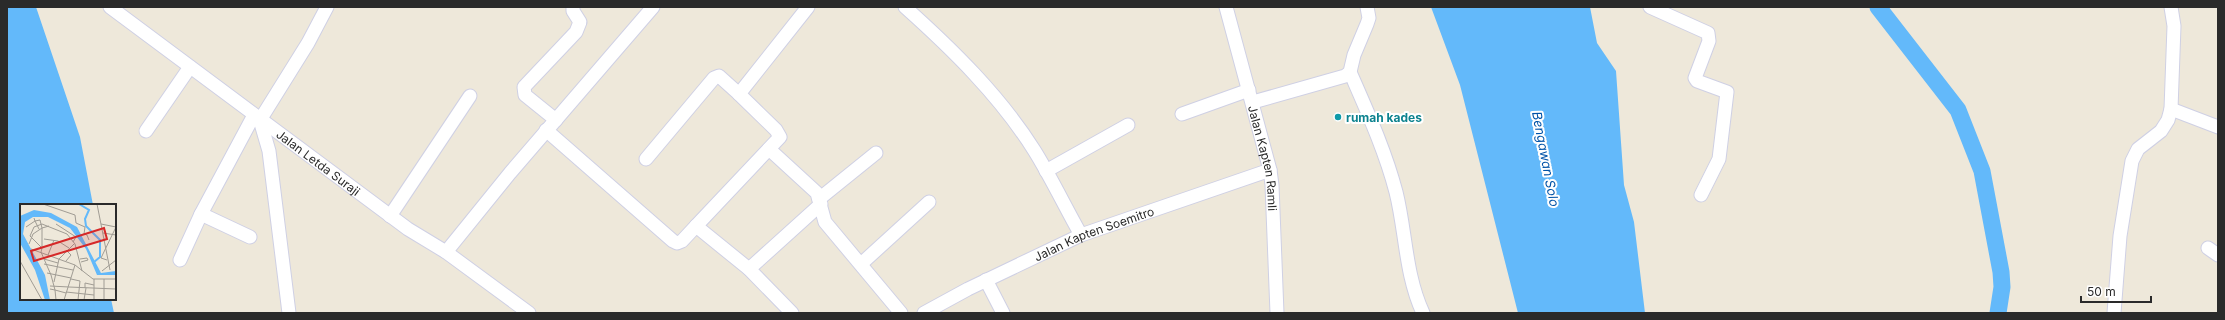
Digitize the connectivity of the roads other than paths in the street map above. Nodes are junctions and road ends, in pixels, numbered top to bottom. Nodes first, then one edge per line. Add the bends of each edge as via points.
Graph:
1 (110, 7) edge
2 (326, 7) edge
3 (573, 7) edge
4 (653, 7) edge
5 (808, 7) edge
6 (905, 7) edge
7 (1226, 7) edge
8 (1367, 7) edge
9 (1650, 7) edge
10 (2171, 7) edge
11 (190, 68) junction
12 (1350, 72) junction
13 (739, 94) junction
14 (470, 96) dead end
15 (1251, 96) junction
16 (2171, 109) junction
17 (1182, 114) dead end
18 (257, 117) junction
19 (556, 120) junction
20 (1128, 125) dead end
21 (2218, 127) edge
22 (546, 130) junction
23 (146, 131) dead end
24 (769, 148) junction
25 (876, 153) dead end
26 (646, 159) dead end
27 (1270, 170) junction
28 (1046, 171) junction
29 (1701, 195) dead end
30 (820, 202) junction
31 (929, 202) dead end
32 (201, 214) junction
33 (390, 216) junction
34 (696, 226) junction
35 (1081, 235) junction
36 (250, 237) dead end
37 (446, 252) junction
38 (180, 260) dead end
39 (860, 264) junction
40 (749, 269) junction
41 (986, 280) junction
42 (786, 311) edge
43 (289, 313) edge
44 (529, 313) edge
45 (900, 313) edge
46 (924, 313) edge
47 (1003, 313) edge
48 (1277, 313) edge
49 (1423, 313) edge
50 (2114, 313) edge

1 - 11 street, Jalan Letda Suraji
2 - 18 street via 308,43
3 - 19 street via 580,22 576,32 524,87 525,95
4 - 19 street
5 - 13 street
6 - 28 street via 992,96 1022,134
7 - 15 street, Jalan Kapten Ramli
8 - 12 street via 1369,18
9 - 29 street via 1708,33 1709,41 1695,78 1727,92 1719,159
10 - 16 street via 2174,26
11 - 18 street, Jalan Letda Suraji
11 - 23 street
12 - 15 street via 1338,79
12 - 49 street via 1385,156 1398,200 1415,296
13 - 24 street via 780,134
13 - 26 street via 719,76 714,78
14 - 33 street
15 - 17 street
15 - 27 street, Jalan Kapten Ramli
16 - 21 street
16 - 50 street via 2161,131 2138,149 2132,161 2120,236
18 - 32 street
18 - 33 street, Jalan Letda Suraji
18 - 43 street via 269,150
19 - 22 street
20 - 28 street
22 - 34 street via 673,241 682,241
22 - 37 street
24 - 30 street via 818,193
24 - 34 street
25 - 30 street
27 - 35 street, Jalan Kapten Soemitro
27 - 48 street, Jalan Kapten Ramli
28 - 35 street
30 - 39 street via 825,222
30 - 40 street
31 - 39 street
32 - 36 street
32 - 38 street
33 - 37 street, Jalan Letda Suraji
34 - 40 street
35 - 41 street, Jalan Kapten Soemitro
37 - 44 street, Jalan Letda Suraji
39 - 45 street
40 - 42 street
41 - 46 street, Jalan Kapten Soemitro
41 - 47 street

